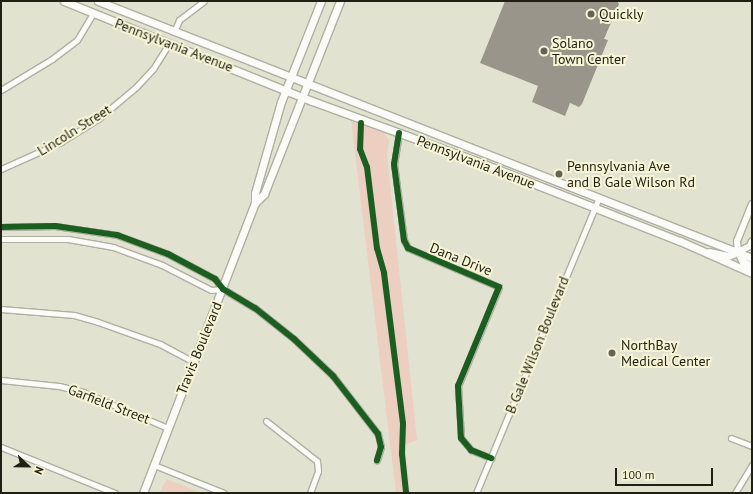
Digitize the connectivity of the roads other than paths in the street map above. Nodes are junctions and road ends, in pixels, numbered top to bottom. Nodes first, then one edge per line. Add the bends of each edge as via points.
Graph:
1 (64, 1) edge
2 (98, 1) edge
3 (204, 1) edge
4 (321, 1) edge
5 (340, 1) edge
6 (93, 13) junction
7 (174, 32) junction
8 (169, 42) junction
9 (292, 77) junction
10 (308, 83) junction
11 (1, 90) edge
12 (286, 90) junction
13 (303, 97) junction
14 (399, 133) junction
15 (1, 169) edge
16 (599, 198) junction
17 (256, 204) junction
18 (752, 204) edge
19 (594, 208) junction
20 (1, 227) edge
21 (1, 240) edge
22 (752, 241) edge
23 (709, 252) junction
24 (738, 252) junction
25 (752, 258) edge
26 (752, 266) edge
27 (752, 273) edge
28 (223, 289) junction
29 (1, 309) edge
30 (194, 362) junction
31 (1, 380) edge
32 (266, 421) dead end
33 (168, 428) junction
34 (731, 438) dead end
35 (1, 446) edge
36 (752, 446) edge
37 (491, 458) junction
38 (378, 460) dead end
39 (154, 464) junction
40 (752, 465) edge
41 (115, 493) edge
42 (143, 493) edge
43 (224, 493) edge
44 (310, 493) edge
45 (476, 493) edge
46 (735, 493) edge

1 - 6 main road, Pennsylvania Avenue
2 - 7 main road, Pennsylvania Avenue
3 - 7 street via 179,20
4 - 9 main road, Travis Boulevard
5 - 10 main road, Travis Boulevard
6 - 8 main road, Pennsylvania Avenue
6 - 11 street via 77,40 52,59
7 - 9 main road, Pennsylvania Avenue
8 - 12 main road, Pennsylvania Avenue
8 - 15 street, Lincoln Street via 153,69 98,119 61,142
9 - 10 main road, Pennsylvania Avenue
9 - 12 main road, Travis Boulevard
10 - 13 main road, Travis Boulevard
10 - 16 main road, Pennsylvania Avenue
12 - 13 main road, Pennsylvania Avenue
12 - 17 main road, Travis Boulevard via 254,193
13 - 14 main road, Pennsylvania Avenue
13 - 17 main road, Travis Boulevard via 264,194
14 - 19 main road, Pennsylvania Avenue
14 - 37 street, Dana Drive via 394,164 404,240 408,248 500,287 458,386 461,438 468,448
16 - 19 street, B Gale Wilson Boulevard
16 - 24 main road, Pennsylvania Avenue
17 - 28 main road, Travis Boulevard
18 - 24 street via 737,241
19 - 23 main road, Pennsylvania Avenue
19 - 37 street, B Gale Wilson Boulevard
20 - 28 street via 63,226 117,236 168,254 216,279
21 - 28 street via 68,239 112,247 162,265 211,290
22 - 24 street via 750,246
23 - 24 main road via 728,256
23 - 27 main road, Pennsylvania Avenue via 712,257
24 - 25 main road, Pennsylvania Avenue
24 - 26 main road via 743,262
28 - 30 main road, Travis Boulevard
28 - 38 street via 255,308 294,339 333,376 378,434 381,447
29 - 30 street via 74,315 160,344
30 - 33 main road, Travis Boulevard
31 - 33 street, Garfield Street via 37,383 83,392
32 - 44 street via 317,461 318,470
33 - 39 main road, Travis Boulevard
34 - 36 street
35 - 41 street
37 - 45 street, B Gale Wilson Boulevard
39 - 42 main road, Travis Boulevard
39 - 43 street
40 - 46 street

